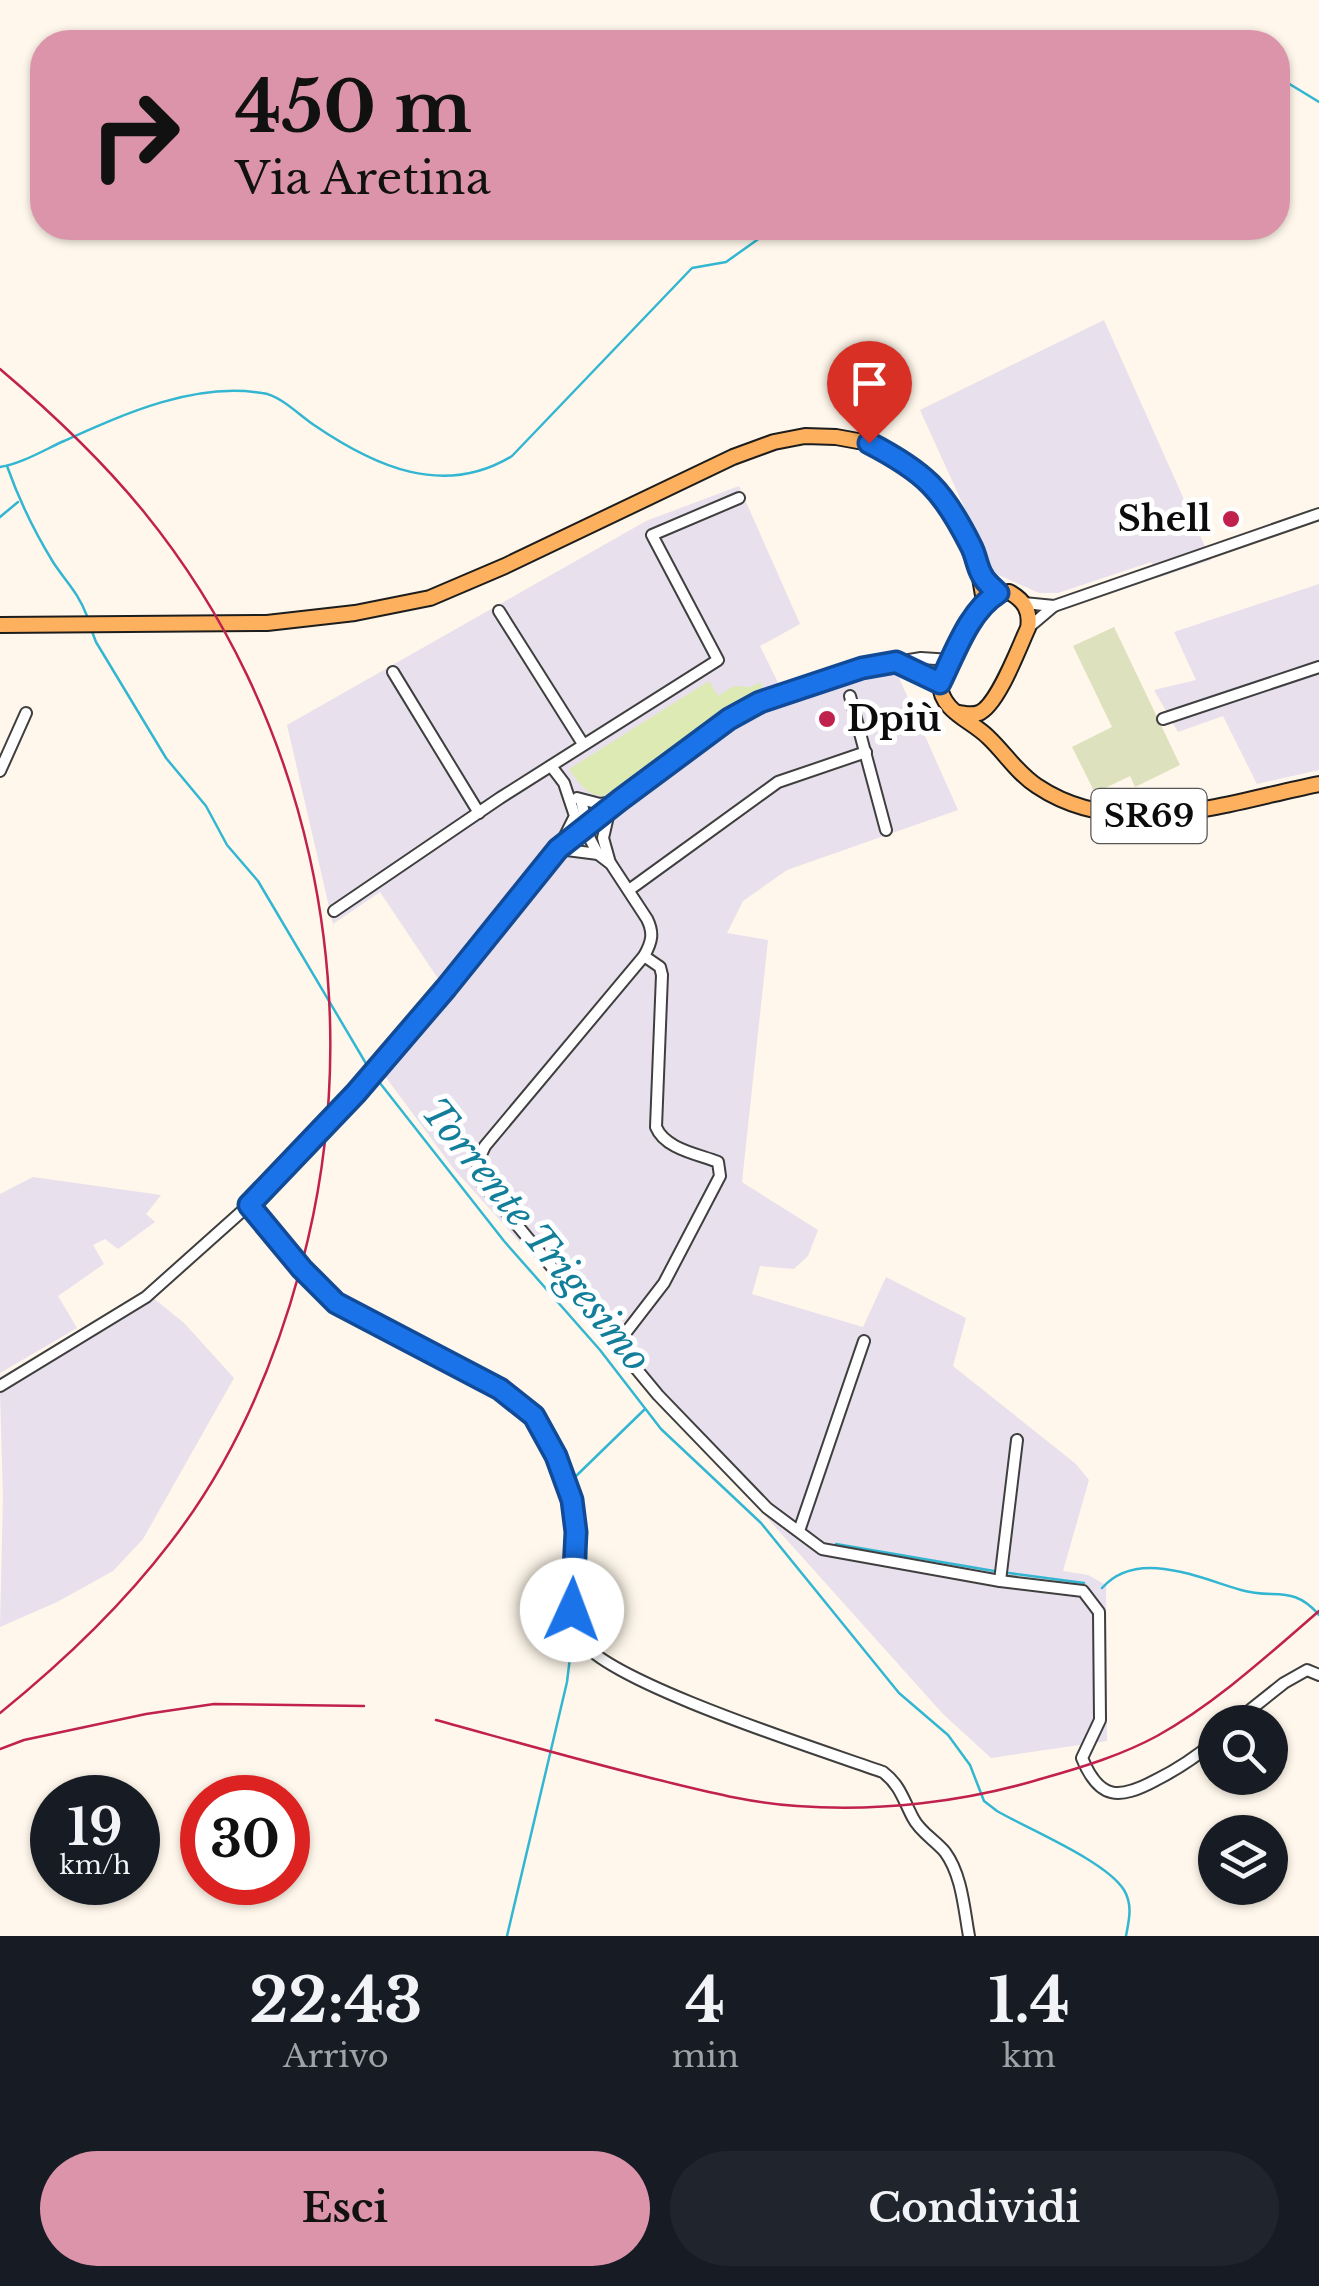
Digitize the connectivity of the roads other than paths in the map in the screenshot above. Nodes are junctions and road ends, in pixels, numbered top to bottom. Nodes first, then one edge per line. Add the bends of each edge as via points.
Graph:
1 (739, 498) dead end
2 (1319, 514) edge
3 (982, 576) junction
4 (998, 593) junction
5 (984, 602) junction
6 (1024, 603) junction
7 (1054, 606) junction
8 (499, 612) dead end
9 (0, 625) edge
10 (1028, 628) junction
11 (951, 660) junction
12 (896, 662) junction
13 (1319, 667) edge
14 (393, 672) dead end
15 (940, 683) junction
16 (850, 696) dead end
17 (995, 696) junction
18 (955, 712) junction
19 (26, 713) dead end
20 (1163, 718) dead end
21 (583, 744) junction
22 (998, 746) junction
23 (866, 752) junction
24 (552, 766) junction
25 (0, 771) edge
26 (1319, 784) edge
27 (575, 797) junction
28 (615, 804) junction
29 (478, 813) junction
30 (575, 816) junction
31 (588, 825) junction
32 (886, 830) dead end
33 (603, 838) junction
34 (558, 849) junction
35 (598, 854) junction
36 (611, 864) junction
37 (629, 890) junction
38 (334, 912) dead end
39 (644, 956) junction
40 (249, 1205) junction
41 (864, 1341) dead end
42 (617, 1344) junction
43 (0, 1386) edge
44 (1017, 1440) dead end
45 (800, 1531) junction
46 (1000, 1581) junction
47 (1319, 1675) edge
48 (1256, 1705) edge
49 (1198, 1755) edge
50 (969, 1936) edge

1 - 21 street via 652,535 718,660
2 - 7 street
3 - 4 main road
3 - 5 main road
3 - 9 main road via 957,518 936,487 905,462 869,443 806,436 732,457 430,598 268,623
4 - 5 main road
4 - 6 main road
5 - 11 main road
6 - 7 street
6 - 10 main road
7 - 10 street
8 - 21 street
10 - 17 main road
11 - 12 street
11 - 15 main road
12 - 15 street
12 - 28 street via 760,702
13 - 20 street
14 - 29 street
15 - 18 main road via 942,700
16 - 23 street
17 - 18 main road via 979,713
17 - 22 main road via 991,726
18 - 22 main road, SR69
19 - 25 street
21 - 24 street
22 - 26 main road, SR69 via 1056,798 1125,817
23 - 32 street
23 - 37 street via 778,782
24 - 27 street
24 - 29 street
27 - 28 street
27 - 30 street
27 - 31 street
28 - 31 street
28 - 33 street
29 - 38 street
30 - 31 street
30 - 34 street
31 - 33 street
31 - 34 street
31 - 35 street
33 - 36 street
34 - 35 street
34 - 40 street via 356,1093
35 - 36 street
36 - 37 street
37 - 39 street via 653,932
39 - 42 street via 662,974 656,1128 668,1143 718,1162 720,1176 664,1282
39 - 42 street via 477,1163 483,1184
40 - 43 street via 146,1297
40 - 50 street via 336,1303 500,1389 534,1416 572,1500 572,1610 586,1648 704,1709 895,1781 914,1820 952,1864
41 - 45 street
42 - 45 street via 753,1494
44 - 46 street
45 - 46 street via 831,1552
46 - 49 street via 1083,1591 1100,1612 1100,1720 1082,1758 1100,1788 1133,1792
47 - 48 street via 1307,1670

